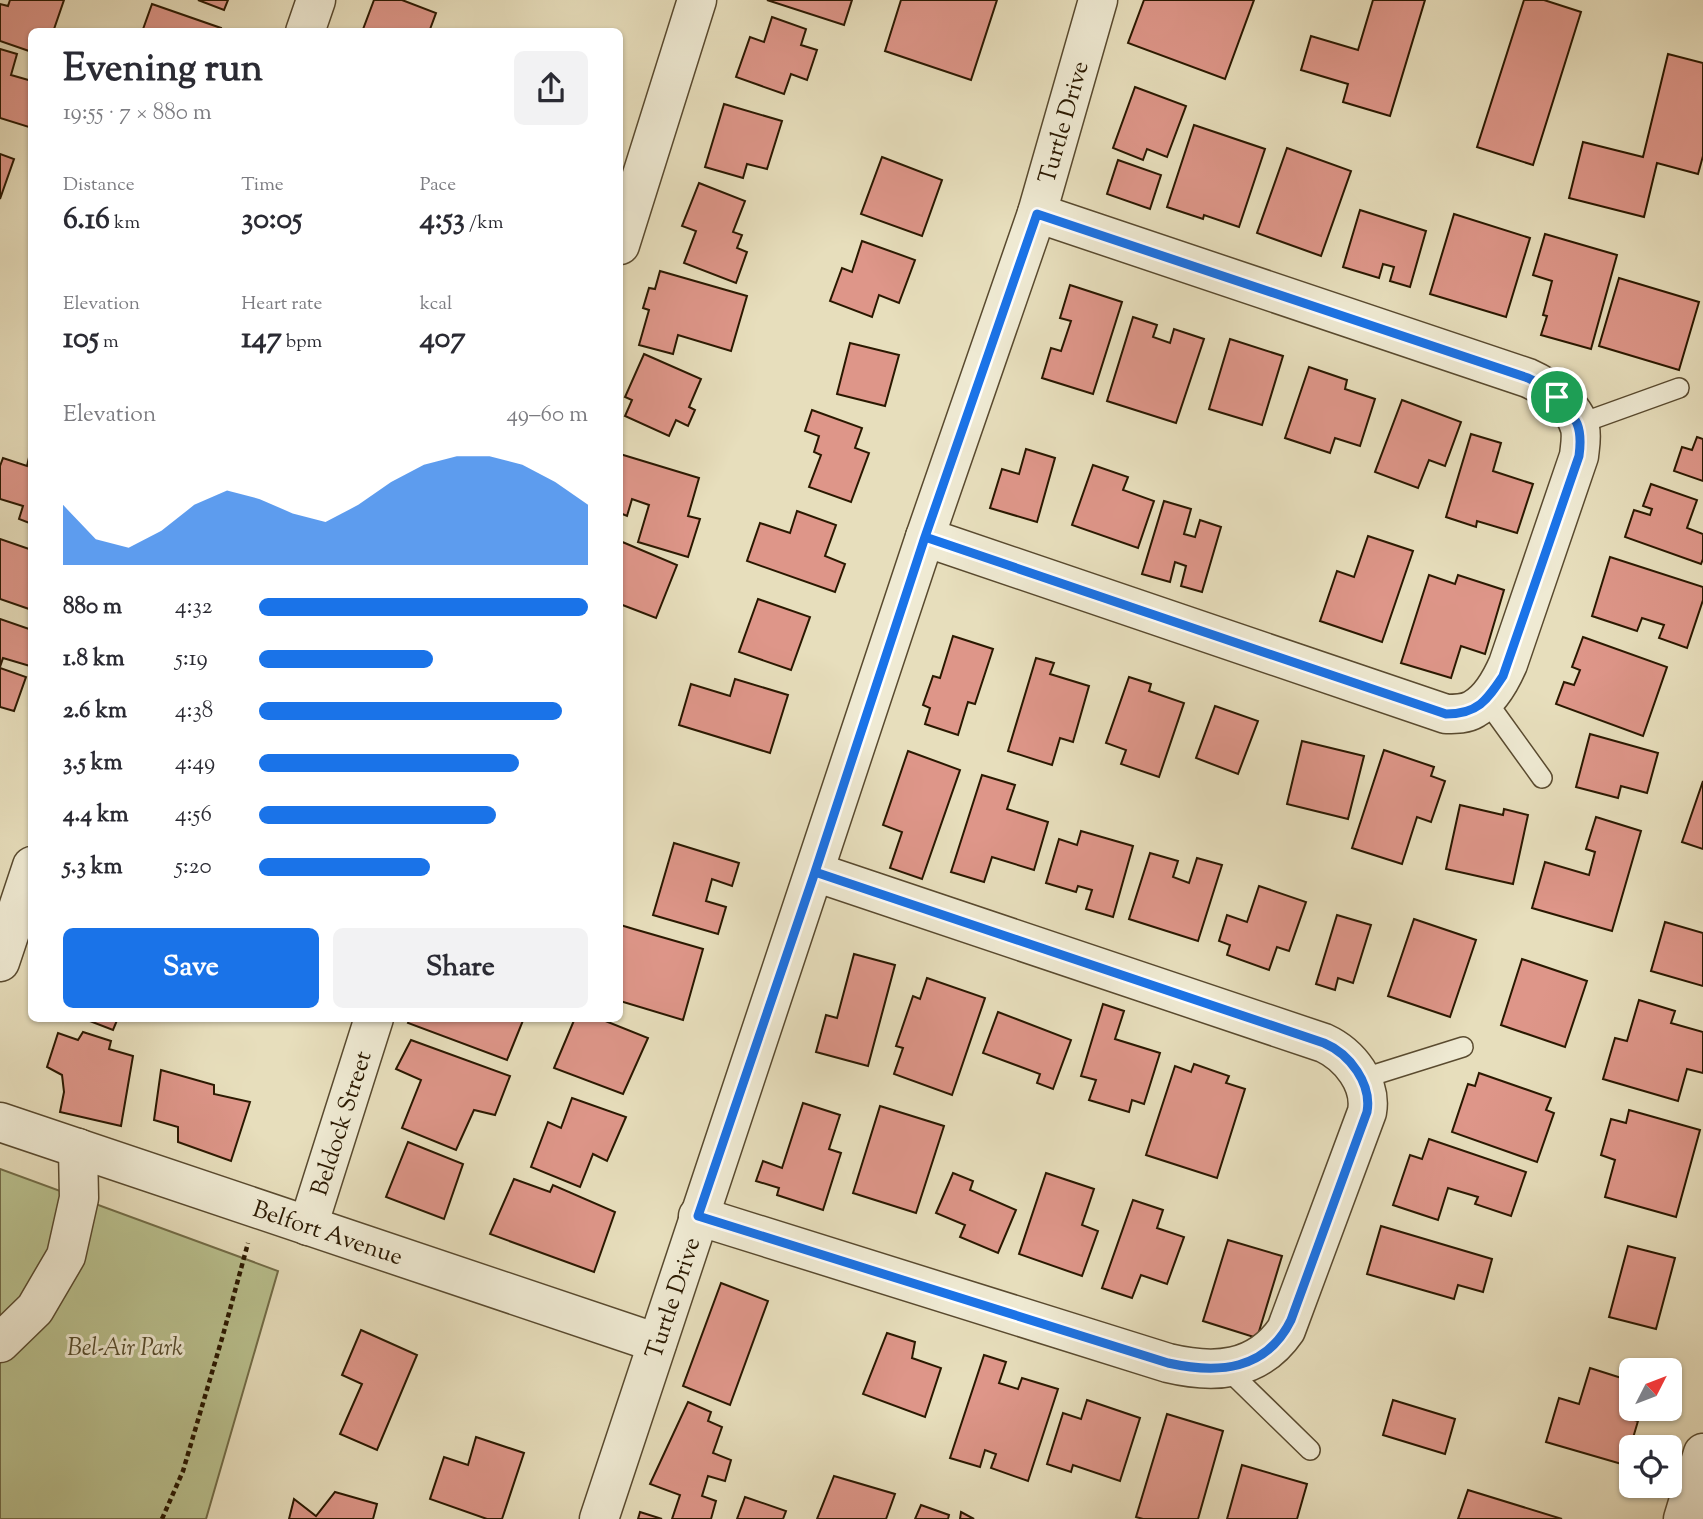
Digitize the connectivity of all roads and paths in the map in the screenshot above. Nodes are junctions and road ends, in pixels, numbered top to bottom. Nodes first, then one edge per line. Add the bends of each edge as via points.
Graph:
1 (316, 0) edge
2 (698, 0) edge
3 (1098, 0) edge
4 (306, 28) edge
5 (1037, 214) junction
6 (623, 236) edge
7 (1679, 388) dead end
8 (1579, 424) junction
9 (925, 537) junction
10 (1485, 699) junction
11 (1542, 778) dead end
12 (815, 872) junction
13 (28, 878) edge
14 (0, 962) edge
15 (373, 1022) edge
16 (1463, 1047) dead end
17 (1361, 1079) junction
18 (0, 1122) edge
19 (78, 1148) junction
20 (257, 1208) junction
21 (698, 1216) junction
22 (308, 1226) junction
23 (0, 1343) edge
24 (657, 1343) junction
25 (1226, 1368) junction
26 (1310, 1450) dead end
27 (1700, 1473) edge
28 (162, 1519) edge
29 (599, 1519) edge
30 (1683, 1519) edge

1 - 4 street
2 - 6 street
3 - 5 street, Turtle Drive
5 - 8 street via 1528,378 1548,388
5 - 9 street, Turtle Drive
7 - 8 lane
8 - 10 street via 1575,469 1508,664
9 - 10 street via 1446,714 1468,712
9 - 12 street, Turtle Drive
10 - 11 lane
12 - 17 street via 1332,1046
12 - 21 street, Turtle Drive
13 - 14 street
15 - 22 street, Beldock Street
16 - 17 lane
17 - 25 street via 1367,1112 1291,1320 1280,1339 1259,1357
18 - 19 street, Belfort Avenue
19 - 20 street, Belfort Avenue
19 - 23 street via 79,1198 66,1256 35,1309
20 - 22 street, Belfort Avenue
20 - 28 path via 183,1471
21 - 24 street, Turtle Drive
21 - 25 street via 1168,1363
22 - 24 street, Belfort Avenue
24 - 29 street, Turtle Drive
25 - 26 lane
27 - 30 street

